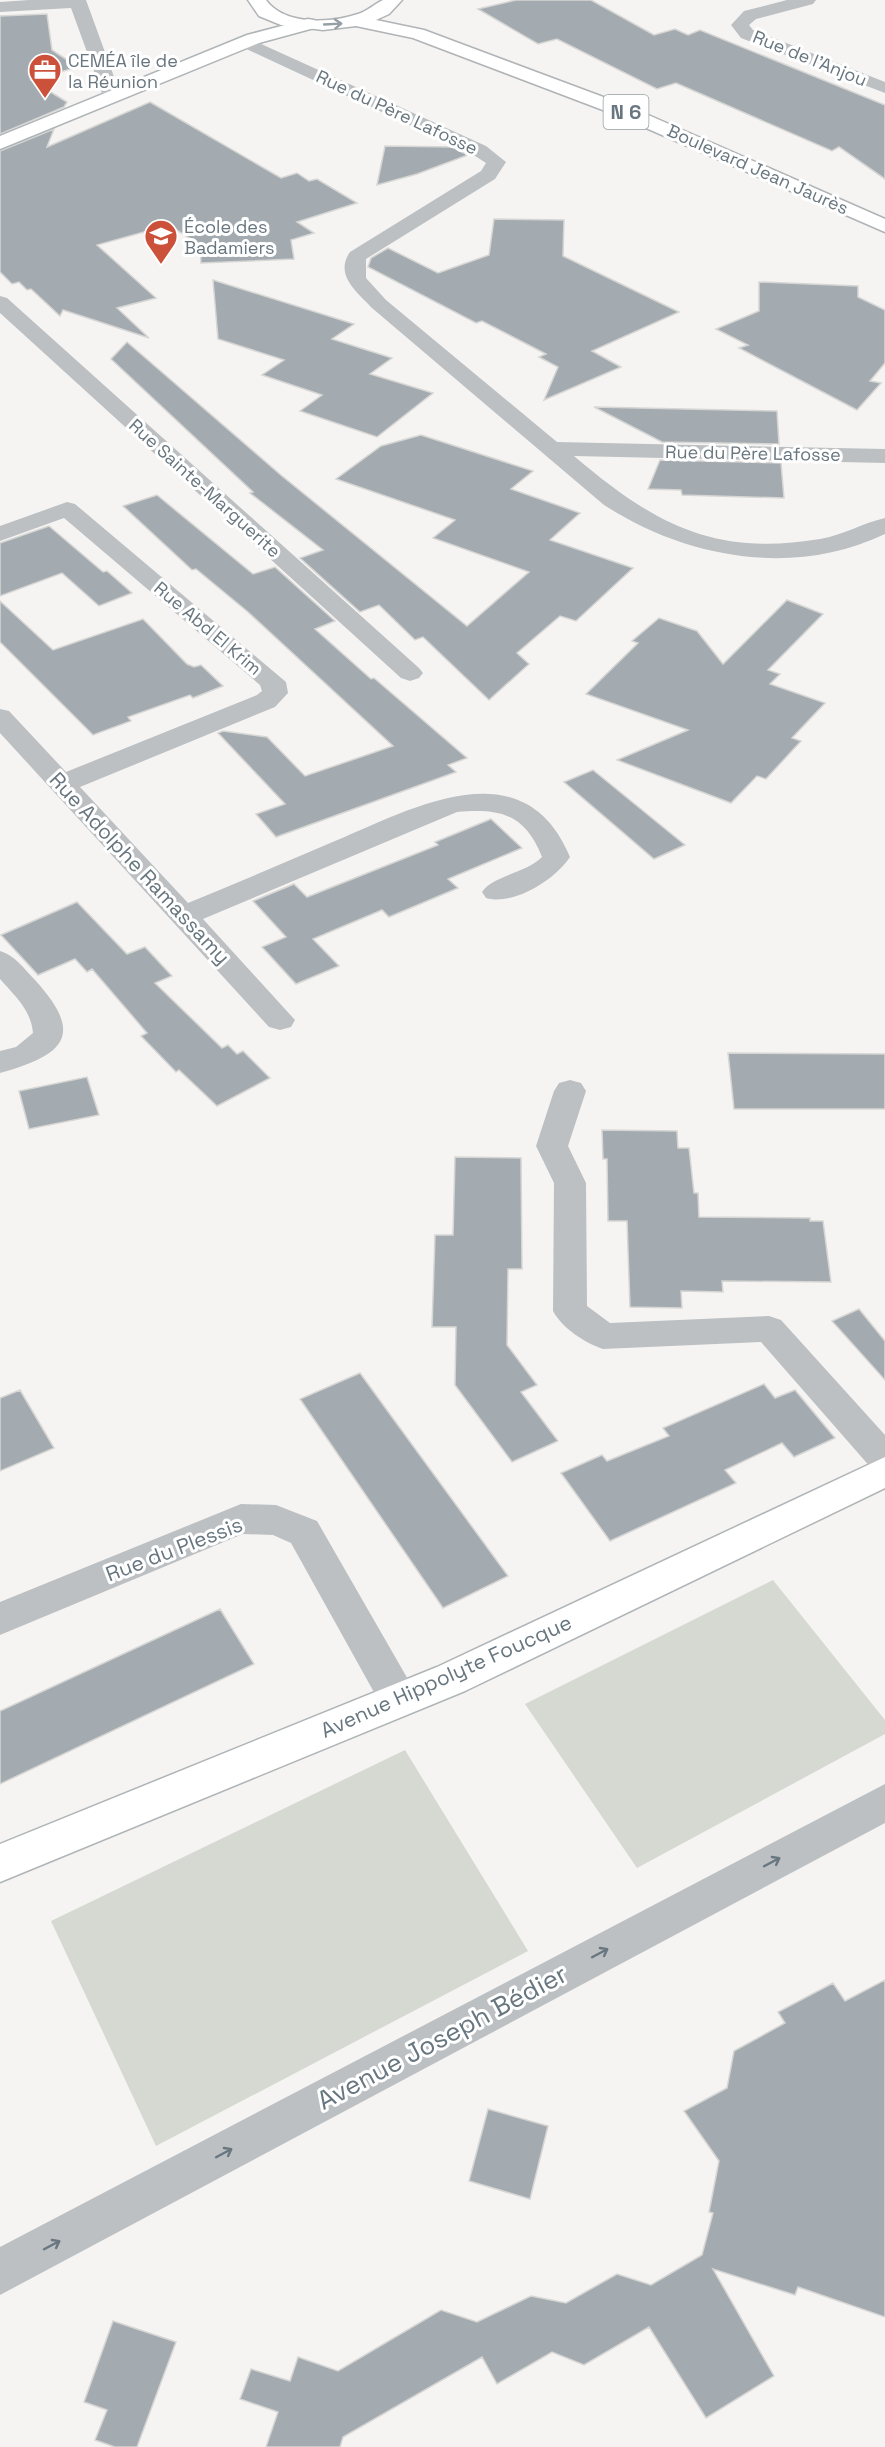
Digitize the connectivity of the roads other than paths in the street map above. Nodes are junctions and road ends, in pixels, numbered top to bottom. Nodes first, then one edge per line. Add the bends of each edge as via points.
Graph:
1 (807, 0) edge
2 (78, 1) edge
3 (390, 4) edge
4 (0, 7) edge
5 (263, 7) edge
6 (358, 21) junction
7 (308, 24) junction
8 (250, 41) junction
9 (885, 87) edge
10 (112, 96) junction
11 (0, 143) edge
12 (885, 211) edge
13 (885, 226) edge
14 (0, 302) edge
15 (549, 449) junction
16 (885, 456) edge
17 (885, 525) edge
18 (0, 534) edge
19 (410, 673) dead end
20 (0, 717) edge
21 (62, 784) junction
22 (496, 892) dead end
23 (184, 916) junction
24 (0, 962) edge
25 (279, 1020) dead end
26 (0, 1062) edge
27 (570, 1091) dead end
28 (885, 1459) edge
29 (885, 1472) edge
30 (0, 1619) edge
31 (399, 1700) junction
32 (885, 1802) edge
33 (0, 1863) edge
34 (0, 2272) edge

1 - 9 street, Rue de l'Anjou via 750,15 740,25 747,34
2 - 4 street
2 - 10 street
3 - 6 main road, Boulevard Jean Jaurès / N 6
3 - 12 main road, Boulevard Jean Jaurès / N 6 via 775,160
5 - 7 main road, Boulevard Jean Jaurès / N 6
5 - 8 main road
7 -> 6 main road, Boulevard Jean Jaurès / N 6
6 - 13 main road, Boulevard Jean Jaurès / N 6 via 418,34 613,107
7 - 8 main road
8 - 10 main road
8 - 15 street, Rue du Père Lafosse via 479,150 496,162 488,175 357,256 356,279 379,304
10 - 11 main road
14 - 19 street, Rue Sainte-Marguerite
15 - 16 street, Rue du Père Lafosse
15 - 17 street, Rue du Père Lafosse via 640,518 706,544 785,550 822,546 874,532
18 - 21 street, Rue Abd El Krim via 67,509 273,682 275,693 266,701
20 - 21 street, Rue Adolphe Ramassamy
21 - 23 street, Rue Adolphe Ramassamy
22 - 23 street via 540,873 556,857 550,835 517,807 477,800 438,808
23 - 25 street, Rue Adolphe Ramassamy
24 - 26 street via 42,1008 48,1018 49,1036 39,1050
27 - 28 street via 552,1146 570,1183 570,1311 603,1336 770,1329
29 - 31 main road, Avenue Hippolyte Foucque via 482,1665
30 - 31 street, Rue du Plessis via 241,1519 276,1520 304,1532
31 - 33 main road, Avenue Hippolyte Foucque
34 -> 32 street, Avenue Joseph Bédier

